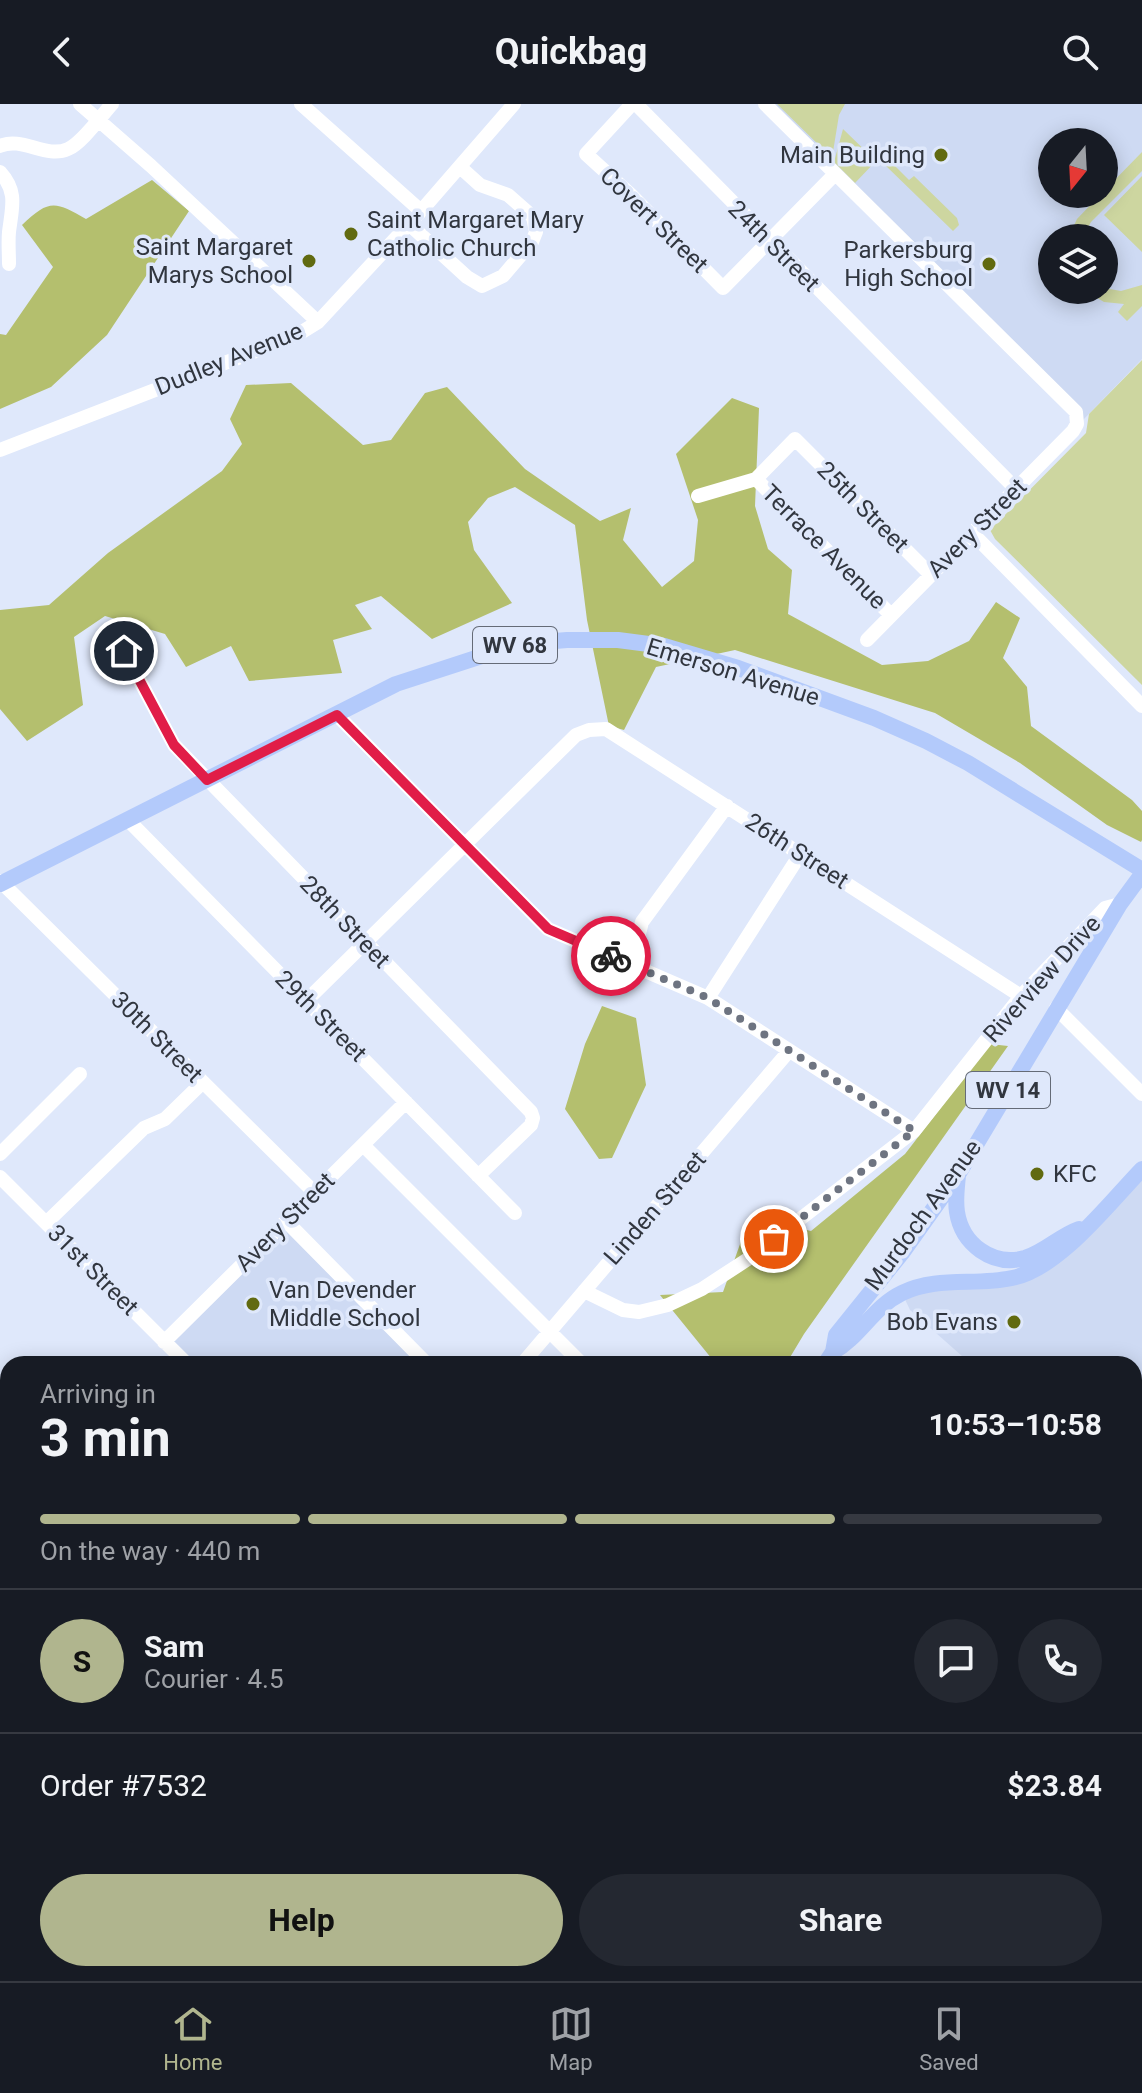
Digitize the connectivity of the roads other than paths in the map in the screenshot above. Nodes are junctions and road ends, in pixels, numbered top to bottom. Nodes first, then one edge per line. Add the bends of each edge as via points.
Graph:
1 (80, 104) edge
2 (112, 104) edge
3 (301, 104) edge
4 (514, 104) edge
5 (634, 104) edge
6 (765, 104) edge
7 (98, 120) junction
8 (0, 146) edge
9 (460, 167) junction
10 (0, 172) edge
11 (835, 174) junction
12 (421, 211) junction
13 (409, 224) junction
14 (769, 241) junction
15 (9, 264) dead end
16 (318, 322) junction
17 (0, 450) edge
18 (756, 479) junction
19 (1016, 489) junction
20 (698, 496) dead end
21 (972, 533) junction
22 (931, 575) junction
23 (891, 615) junction
24 (867, 640) dead end
25 (124, 651) dead end
26 (1142, 706) edge
27 (337, 715) junction
28 (207, 780) junction
29 (727, 806) junction
30 (128, 820) junction
31 (465, 845) junction
32 (801, 853) junction
33 (1142, 872) edge
34 (1, 883) edge
35 (1120, 904) junction
36 (365, 942) junction
37 (631, 965) junction
38 (1021, 996) junction
39 (708, 998) junction
40 (306, 1001) junction
41 (1056, 1008) junction
42 (789, 1051) junction
43 (80, 1074) dead end
44 (203, 1082) junction
45 (1142, 1094) edge
46 (406, 1102) junction
47 (914, 1131) junction
48 (363, 1145) junction
49 (0, 1154) edge
50 (1142, 1169) edge
51 (959, 1173) junction
52 (478, 1176) junction
53 (0, 1177) edge
54 (315, 1193) junction
55 (515, 1213) dead end
56 (286, 1221) junction
57 (46, 1223) junction
58 (1086, 1227) junction
59 (902, 1253) junction
60 (584, 1291) junction
61 (902, 1293) junction
62 (549, 1331) junction
63 (164, 1342) junction
64 (176, 1356) edge
65 (419, 1356) edge
66 (529, 1356) edge
67 (574, 1356) edge
68 (830, 1356) edge
69 (832, 1356) edge

1 - 7 street
2 - 7 street
3 - 12 street
4 - 9 street, Dudley Avenue
5 - 14 street, 24th Street
5 - 14 street, Covert Street via 586,154 723,288
6 - 11 street
7 - 8 street via 70,148 57,152 9,142
7 - 16 street
9 - 12 street, Dudley Avenue
9 - 13 street via 480,185 508,195 533,217 532,242 503,276 482,286
10 - 15 street via 14,199
11 - 14 street, Covert Street
11 - 19 street, Avery Street via 1076,412 1073,431
12 - 13 street, Dudley Avenue
13 - 16 street, Dudley Avenue
14 - 19 street, 24th Street
16 - 17 street, Dudley Avenue via 297,335
18 - 20 street
18 - 22 street, 25th Street via 795,439
18 - 23 street, Terrace Avenue
19 - 21 street, Avery Street
21 - 22 street, Avery Street
21 - 26 street
22 - 23 street, Avery Street
23 - 24 street, Avery Street
25 - 28 street, 28th Street via 174,745
27 - 28 main road, Emerson Avenue / WV 68
27 - 31 street
27 - 33 main road, Emerson Avenue / WV 68 via 396,684 519,644 605,640 664,646 809,693 926,741
28 - 30 main road, Emerson Avenue / WV 68
28 - 36 street, 28th Street
29 - 31 street, 26th Street via 614,732 589,730 576,735
29 - 32 street, 26th Street
29 - 37 street via 642,922
30 - 34 main road, Emerson Avenue / WV 68
30 - 40 street, 29th Street
31 - 36 street
31 - 37 street via 548,929
32 - 38 street, 26th Street
32 - 39 street
33 - 35 main road, Murdoch Avenue / WV 14
34 - 44 street, 30th Street
35 - 38 street, Riverview Drive via 1105,908
35 - 41 main road, Murdoch Avenue / WV 14
36 - 40 street
36 - 52 street, 28th Street via 531,1112 531,1125
37 - 39 street
38 - 47 street, Riverview Drive
39 - 42 street
40 - 46 street, 29th Street
41 - 45 street
41 - 51 main road, Murdoch Avenue / WV 14
42 - 47 street
42 - 60 street, Linden Street
43 - 49 street
44 - 54 street, 30th Street
44 - 57 street via 165,1119 144,1128
46 - 48 street, Avery Street
46 - 52 street, 29th Street
47 - 60 street, Riverview Drive via 751,1257 668,1305 623,1310
48 - 54 street, Avery Street
48 - 62 street
50 - 58 main road, WV 14
51 - 58 main road via 955,1202 962,1229 987,1254 1000,1259 1027,1257
51 - 59 main road, Murdoch Avenue / WV 14
52 - 55 street, 29th Street
53 - 57 street, 31st Street
54 - 56 street, Avery Street
56 - 63 street, Avery Street
56 - 65 street
57 - 63 street, 31st Street
58 - 61 main road, WV 14 via 1033,1272 990,1282 929,1284
59 - 61 main road
59 - 68 main road, Murdoch Avenue / WV 14 via 836,1335
60 - 62 street, Linden Street
61 - 69 main road, Murdoch Avenue / WV 14 via 884,1303
62 - 66 street, Linden Street
62 - 67 street
63 - 64 street, 31st Street

